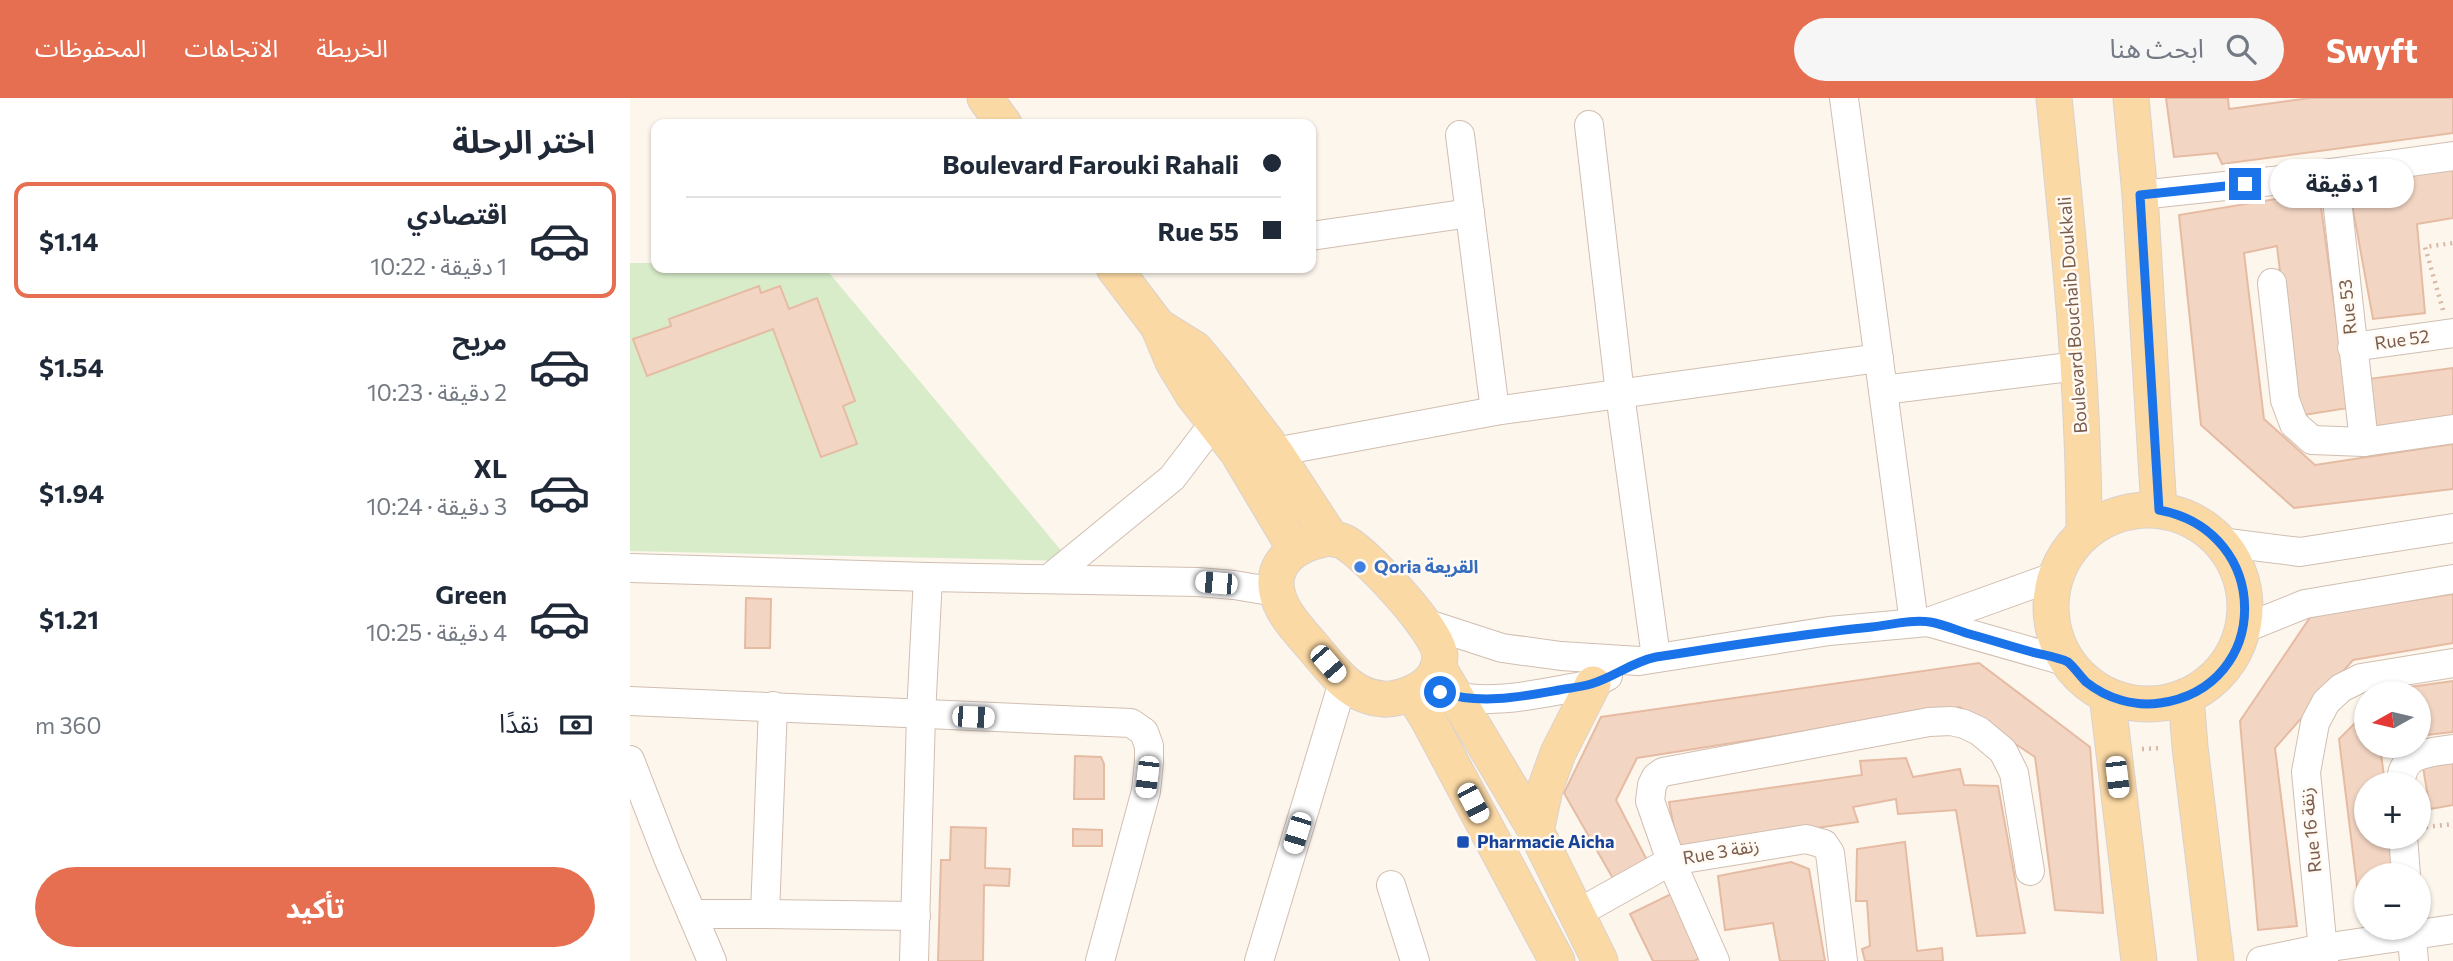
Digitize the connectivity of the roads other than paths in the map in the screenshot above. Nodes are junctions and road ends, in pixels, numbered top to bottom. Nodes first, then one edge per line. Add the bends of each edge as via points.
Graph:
1 (985, 98) edge
2 (1844, 98) edge
3 (2054, 98) edge
4 (2131, 98) edge
5 (1000, 119) edge
6 (1589, 125) dead end
7 (1460, 135) dead end
8 (2453, 156) edge
9 (2334, 173) junction
10 (2140, 195) junction
11 (1470, 213) junction
12 (1316, 235) edge
13 (1118, 273) edge
14 (2272, 283) dead end
15 (1158, 326) junction
16 (2451, 334) edge
17 (2352, 347) junction
18 (1878, 358) junction
19 (2078, 366) junction
20 (1883, 390) junction
21 (1620, 394) junction
22 (1495, 411) junction
23 (1214, 424) junction
24 (2453, 429) edge
25 (2364, 442) junction
26 (1275, 452) junction
27 (2159, 510) junction
28 (2453, 528) edge
29 (2084, 533) junction
30 (1331, 538) junction
31 (2220, 542) junction
32 (1295, 549) junction
33 (630, 568) edge
34 (2056, 576) junction
35 (928, 577) junction
36 (1051, 578) junction
37 (2453, 579) edge
38 (1276, 592) junction
39 (1921, 622) junction
40 (1425, 623) junction
41 (2243, 629) junction
42 (1647, 659) junction
43 (2068, 663) junction
44 (2453, 663) edge
45 (1343, 682) junction
46 (1425, 682) junction
47 (1593, 684) junction
48 (2107, 695) junction
49 (2186, 696) junction
50 (1457, 698) junction
51 (630, 701) edge
52 (773, 706) junction
53 (920, 715) junction
54 (2453, 749) edge
55 (630, 760) edge
56 (2402, 772) edge
57 (1536, 831) junction
58 (1671, 861) junction
59 (2030, 871) dead end
60 (1391, 885) dead end
61 (1578, 913) junction
62 (692, 914) junction
63 (765, 914) junction
64 (916, 916) junction
65 (2453, 929) edge
66 (2412, 941) edge
67 (2324, 954) edge
68 (712, 961) edge
69 (914, 961) edge
70 (1100, 961) edge
71 (1259, 961) edge
72 (1415, 961) edge
73 (1557, 961) edge
74 (1600, 961) edge
75 (1715, 961) edge
76 (1843, 961) edge
77 (2139, 961) edge
78 (2216, 961) edge
79 (2261, 961) edge

1 - 5 main road
2 - 18 street
3 - 19 main road, Boulevard Bouchaib Doukkali
4 - 10 main road
6 - 21 street
7 - 11 street
8 - 9 street
9 - 10 street
9 - 17 street, Rue 53
10 - 27 main road
11 - 12 street
11 - 22 street
13 - 15 main road
14 - 25 street via 2285,400 2294,424 2312,440
15 - 23 main road via 1173,362
15 - 26 main road via 1195,349
16 - 17 street, Rue 52
17 - 25 street, Rue 53
18 - 20 street
18 - 21 street
19 - 20 street
19 - 29 main road, Boulevard Bouchaib Doukkali
20 - 39 street
21 - 22 street
21 - 42 street
22 - 26 street
23 - 32 main road via 1238,453
23 - 36 street via 1172,478
24 - 25 street
26 - 30 main road
27 - 29 main road via 2124,513
27 - 31 main road via 2189,519
28 - 31 street via 2300,552
29 - 34 main road
30 - 32 main road
30 - 40 main road via 1346,542 1367,560
31 - 41 main road via 2243,588
32 - 38 main road via 1281,563
33 - 35 street
34 - 39 street
34 - 43 main road via 2052,615
35 - 36 street
35 - 53 street
36 - 38 street via 1198,582
37 - 41 street via 2305,604
38 - 45 main road via 1297,628
39 - 42 street
39 - 43 street
40 - 42 street via 1502,648 1561,656
40 - 46 main road via 1440,654
41 - 49 main road via 2219,673
42 - 47 street
43 - 48 main road
44 - 67 street, Rue 16 زنقة via 2361,678 2326,702 2315,723 2306,772
45 - 46 main road via 1362,694 1384,699
45 - 71 street
46 - 50 main road
46 - 73 main road via 1430,721
47 - 50 street via 1485,700
47 - 57 main road via 1558,753
48 - 49 main road via 2151,704
48 - 77 main road
49 - 78 main road
50 - 57 main road
51 - 52 street
52 - 53 street
52 - 63 street
53 - 64 street
53 - 70 street via 1131,723 1144,732 1149,746 1146,791
54 - 56 street via 2410,758
55 - 62 street
57 - 61 main road
58 - 59 street via 1650,801 1652,785 1663,772 1951,721 1979,731 2003,751 2014,773
58 - 61 street, Rue 3 زنقة
58 - 75 street
58 - 76 street, Rue 3 زنقة via 1806,839 1824,844 1830,853
60 - 72 street
61 - 74 main road
62 - 63 street
62 - 68 street
63 - 64 street
64 - 69 street
65 - 66 street
66 - 67 street
67 - 79 street

